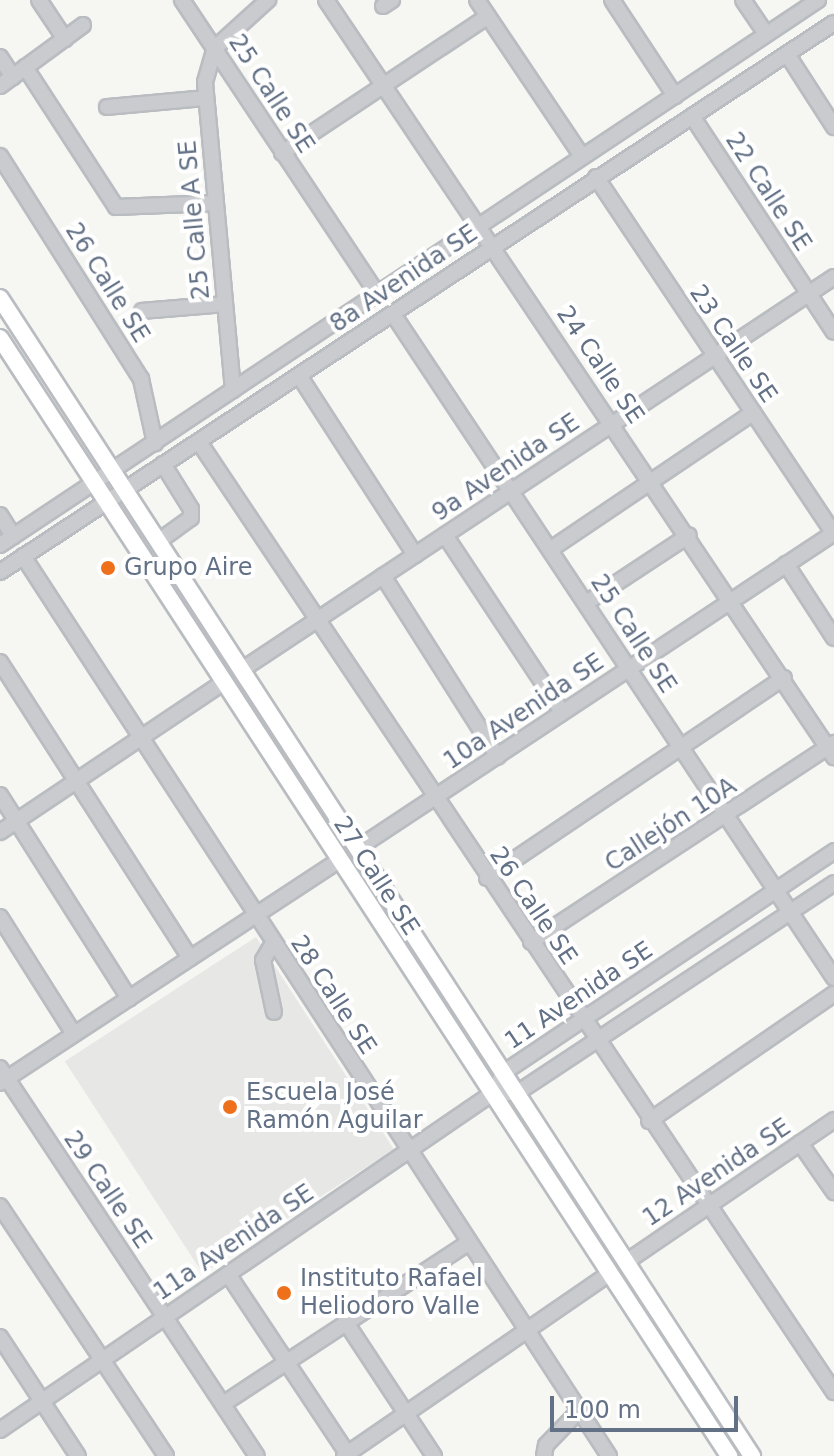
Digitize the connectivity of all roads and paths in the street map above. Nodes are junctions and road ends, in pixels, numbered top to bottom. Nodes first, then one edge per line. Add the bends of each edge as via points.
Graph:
1 (39, 0) edge
2 (182, 0) edge
3 (268, 0) edge
4 (326, 0) edge
5 (477, 0) edge
6 (612, 0) edge
7 (743, 0) edge
8 (818, 0) edge
9 (488, 16) junction
10 (834, 23) edge
11 (83, 25) dead end
12 (766, 34) junction
13 (65, 39) junction
14 (215, 48) junction
15 (787, 54) junction
16 (0, 57) edge
17 (19, 72) junction
18 (384, 83) junction
19 (0, 86) edge
20 (675, 96) junction
21 (206, 98) junction
22 (107, 107) dead end
23 (692, 116) junction
24 (834, 127) edge
25 (282, 153) junction
26 (0, 156) edge
27 (582, 156) junction
28 (596, 177) junction
29 (214, 203) junction
30 (477, 224) junction
31 (492, 245) junction
32 (834, 277) edge
33 (376, 292) junction
34 (809, 294) junction
35 (0, 298) edge
36 (225, 304) junction
37 (142, 311) dead end
38 (393, 314) junction
39 (834, 332) edge
40 (0, 338) edge
41 (715, 356) junction
42 (300, 377) junction
43 (233, 390) junction
44 (753, 413) junction
45 (613, 424) junction
46 (199, 442) junction
47 (155, 443) junction
48 (163, 464) junction
49 (113, 470) junction
50 (652, 482) junction
51 (94, 483) junction
52 (125, 488) junction
53 (512, 491) junction
54 (106, 501) junction
55 (0, 515) edge
56 (834, 534) edge
57 (445, 535) junction
58 (689, 535) junction
59 (13, 536) junction
60 (159, 541) junction
61 (0, 545) edge
62 (551, 549) junction
63 (415, 555) junction
64 (23, 556) junction
65 (786, 564) junction
66 (0, 572) edge
67 (383, 576) junction
68 (732, 599) junction
69 (586, 603) junction
70 (317, 620) junction
71 (834, 638) edge
72 (0, 662) edge
73 (629, 668) junction
74 (243, 669) junction
75 (784, 678) junction
76 (224, 682) junction
77 (562, 712) junction
78 (142, 736) junction
79 (681, 747) junction
80 (832, 749) edge
81 (498, 757) junction
82 (75, 782) junction
83 (0, 795) edge
84 (434, 798) junction
85 (725, 816) junction
86 (17, 821) junction
87 (0, 832) edge
88 (358, 848) junction
89 (834, 851) edge
90 (340, 860) junction
91 (487, 878) junction
92 (834, 883) edge
93 (773, 890) junction
94 (789, 914) junction
95 (257, 915) junction
96 (0, 917) edge
97 (531, 942) junction
98 (273, 943) junction
99 (190, 958) junction
100 (834, 978) edge
101 (834, 994) edge
102 (129, 998) junction
103 (274, 1012) dead end
104 (582, 1021) junction
105 (74, 1034) junction
106 (596, 1042) junction
107 (503, 1073) junction
108 (2, 1076) edge
109 (493, 1093) junction
110 (517, 1093) junction
111 (834, 1120) edge
112 (649, 1121) junction
113 (800, 1143) junction
114 (408, 1151) junction
115 (834, 1192) edge
116 (0, 1206) edge
117 (706, 1206) junction
118 (468, 1243) junction
119 (626, 1262) junction
120 (610, 1273) junction
121 (228, 1274) junction
122 (166, 1317) junction
123 (345, 1321) junction
124 (527, 1332) junction
125 (0, 1337) edge
126 (102, 1360) junction
127 (286, 1360) junction
128 (834, 1392) edge
129 (43, 1401) junction
130 (223, 1404) junction
131 (579, 1411) junction
132 (405, 1414) junction
133 (0, 1430) edge
134 (347, 1455) edge
135 (78, 1456) edge
136 (166, 1456) edge
137 (257, 1456) edge
138 (434, 1456) edge
139 (544, 1456) edge
140 (609, 1456) edge
141 (729, 1456) edge
142 (752, 1456) edge

1 - 13 street
2 - 14 street, 25 Calle SE
3 - 14 street
4 - 18 street, 24 Calle SE
5 - 9 street
6 - 20 street
7 - 12 street
8 - 12 street, 8a Avenida SE
9 - 18 street
9 - 27 street
10 - 15 street, 8a Avenida SE
11 - 13 street
12 - 20 street, 8a Avenida SE
13 - 17 street
14 - 21 street, 25 Calle A SE
14 - 25 street, 25 Calle SE
15 - 23 street, 8a Avenida SE
15 - 24 street
16 - 17 street
17 - 19 street
17 - 29 street via 117,207
18 - 25 street
18 - 30 street, 24 Calle SE
20 - 27 street, 8a Avenida SE
21 - 22 street
21 - 29 street, 25 Calle A SE
23 - 28 street, 8a Avenida SE
23 - 34 street, 22 Calle SE
25 - 33 street, 25 Calle SE
26 - 47 street, 26 Calle SE via 141,379
27 - 30 street, 8a Avenida SE
28 - 31 street, 8a Avenida SE
28 - 41 street, 23 Calle SE
29 - 36 street, 25 Calle A SE
30 - 31 street, 24 Calle SE
30 - 33 street, 8a Avenida SE
31 - 38 street, 8a Avenida SE
31 - 45 street, 24 Calle SE
32 - 34 street, 9a Avenida SE
33 - 43 street, 8a Avenida SE
34 - 39 street, 22 Calle SE
34 - 41 street, 9a Avenida SE
35 - 49 main road, 27 Calle SE
36 - 37 street
36 - 43 street, 25 Calle A SE
38 - 42 street, 8a Avenida SE
38 - 53 street, 25 Calle SE
40 - 51 main road, 27 Calle SE
41 - 44 street, 23 Calle SE
41 - 45 street, 9a Avenida SE
42 - 46 street, 8a Avenida SE
42 - 63 street
43 - 47 street, 8a Avenida SE
44 - 50 street
44 - 56 street, 23 Calle SE
45 - 50 street, 24 Calle SE
45 - 53 street, 9a Avenida SE
46 - 48 street, 8a Avenida SE
46 - 70 street, 26 Calle SE
47 - 49 street, 8a Avenida SE
48 - 52 street, 8a Avenida SE
48 - 60 street via 191,509 191,518
49 - 51 street, 8a Avenida SE
49 - 52 main road, 27 Calle SE
50 - 58 street, 24 Calle SE
50 - 62 street
51 - 54 main road, 27 Calle SE
51 - 59 street, 8a Avenida SE
52 - 54 street, 8a Avenida SE
52 - 60 main road, 27 Calle SE
53 - 57 street, 9a Avenida SE
53 - 62 street, 25 Calle SE
54 - 64 street, 8a Avenida SE
54 - 76 main road, 27 Calle SE
55 - 59 street
56 - 65 street, 10a Avenida SE
57 - 63 street, 9a Avenida SE
57 - 77 street
58 - 68 street, 24 Calle SE
58 - 69 street
59 - 61 street, 8a Avenida SE
60 - 74 main road, 27 Calle SE
62 - 69 street, 25 Calle SE
63 - 67 street, 9a Avenida SE
64 - 66 street, 8a Avenida SE
64 - 78 street, 28 Calle SE
65 - 68 street, 10a Avenida SE
65 - 71 street
67 - 70 street, 9a Avenida SE
67 - 81 street
68 - 73 street, 10a Avenida SE
68 - 75 street, 24 Calle SE
69 - 73 street, 25 Calle SE
70 - 74 street, 9a Avenida SE
70 - 84 street, 26 Calle SE
72 - 82 street
73 - 77 street, 10a Avenida SE
73 - 79 street, 25 Calle SE
74 - 88 main road, 27 Calle SE
75 - 79 street
75 - 80 street, 24 Calle SE
76 - 78 street
76 - 90 main road, 27 Calle SE
77 - 81 street, 10a Avenida SE
78 - 82 street
78 - 95 street, 28 Calle SE
79 - 85 street, 25 Calle SE
79 - 91 street
80 - 85 street, Callejón 10A
81 - 84 street, 10a Avenida SE
82 - 86 street
82 - 99 street
83 - 86 street
84 - 88 street, 10a Avenida SE
84 - 91 street, 26 Calle SE
85 - 93 street, 25 Calle SE
85 - 97 street, Callejón 10A
86 - 87 street
86 - 102 street
88 - 107 main road, 27 Calle SE
89 - 93 street, 11 Avenida SE
90 - 95 street
90 - 109 main road, 27 Calle SE
91 - 97 street, 26 Calle SE
92 - 94 street, 11 Avenida SE
93 - 94 street, 25 Calle SE
93 - 104 street, 11 Avenida SE
94 - 100 street, 25 Calle SE
94 - 106 street, 11 Avenida SE
95 - 98 street, 28 Calle SE
95 - 99 street
96 - 105 street
97 - 104 street, 26 Calle SE
98 - 103 street via 263,960
98 - 114 street, 28 Calle SE
99 - 102 street
101 - 112 street
102 - 105 street
104 - 106 street, 26 Calle SE
104 - 107 street, 11 Avenida SE
105 - 108 street
106 - 110 street, 11 Avenida SE
106 - 112 street, 26 Calle SE
107 - 109 street, 11 Avenida SE
107 - 110 main road, 27 Calle SE
108 - 122 street, 29 Calle SE
109 - 110 street
109 - 114 street, 11a Avenida SE
109 - 120 main road, 27 Calle SE
110 - 119 main road, 27 Calle SE
111 - 113 street, 12 Avenida SE
112 - 117 street, 26 Calle SE
113 - 115 street
113 - 117 street, 12 Avenida SE
114 - 118 street, 28 Calle SE
114 - 121 street, 11a Avenida SE
116 - 126 street
117 - 119 street, 12 Avenida SE
117 - 128 street, 26 Calle SE
118 - 123 street
118 - 124 street, 28 Calle SE
119 - 142 main road, 27 Calle SE
120 - 124 street
120 - 141 main road, 27 Calle SE
121 - 122 street, 11a Avenida SE
121 - 127 street
122 - 126 street, 11a Avenida SE
122 - 130 street, 29 Calle SE
123 - 127 street
123 - 132 street
124 - 131 street, 28 Calle SE
124 - 132 street
125 - 129 street
126 - 129 street, 11a Avenida SE
126 - 136 street
127 - 130 street
127 - 134 street
129 - 133 street, 11a Avenida SE
129 - 135 street
130 - 137 street, 29 Calle SE
131 - 139 street via 546,1445
131 - 140 street, 28 Calle SE
132 - 134 street
132 - 138 street

